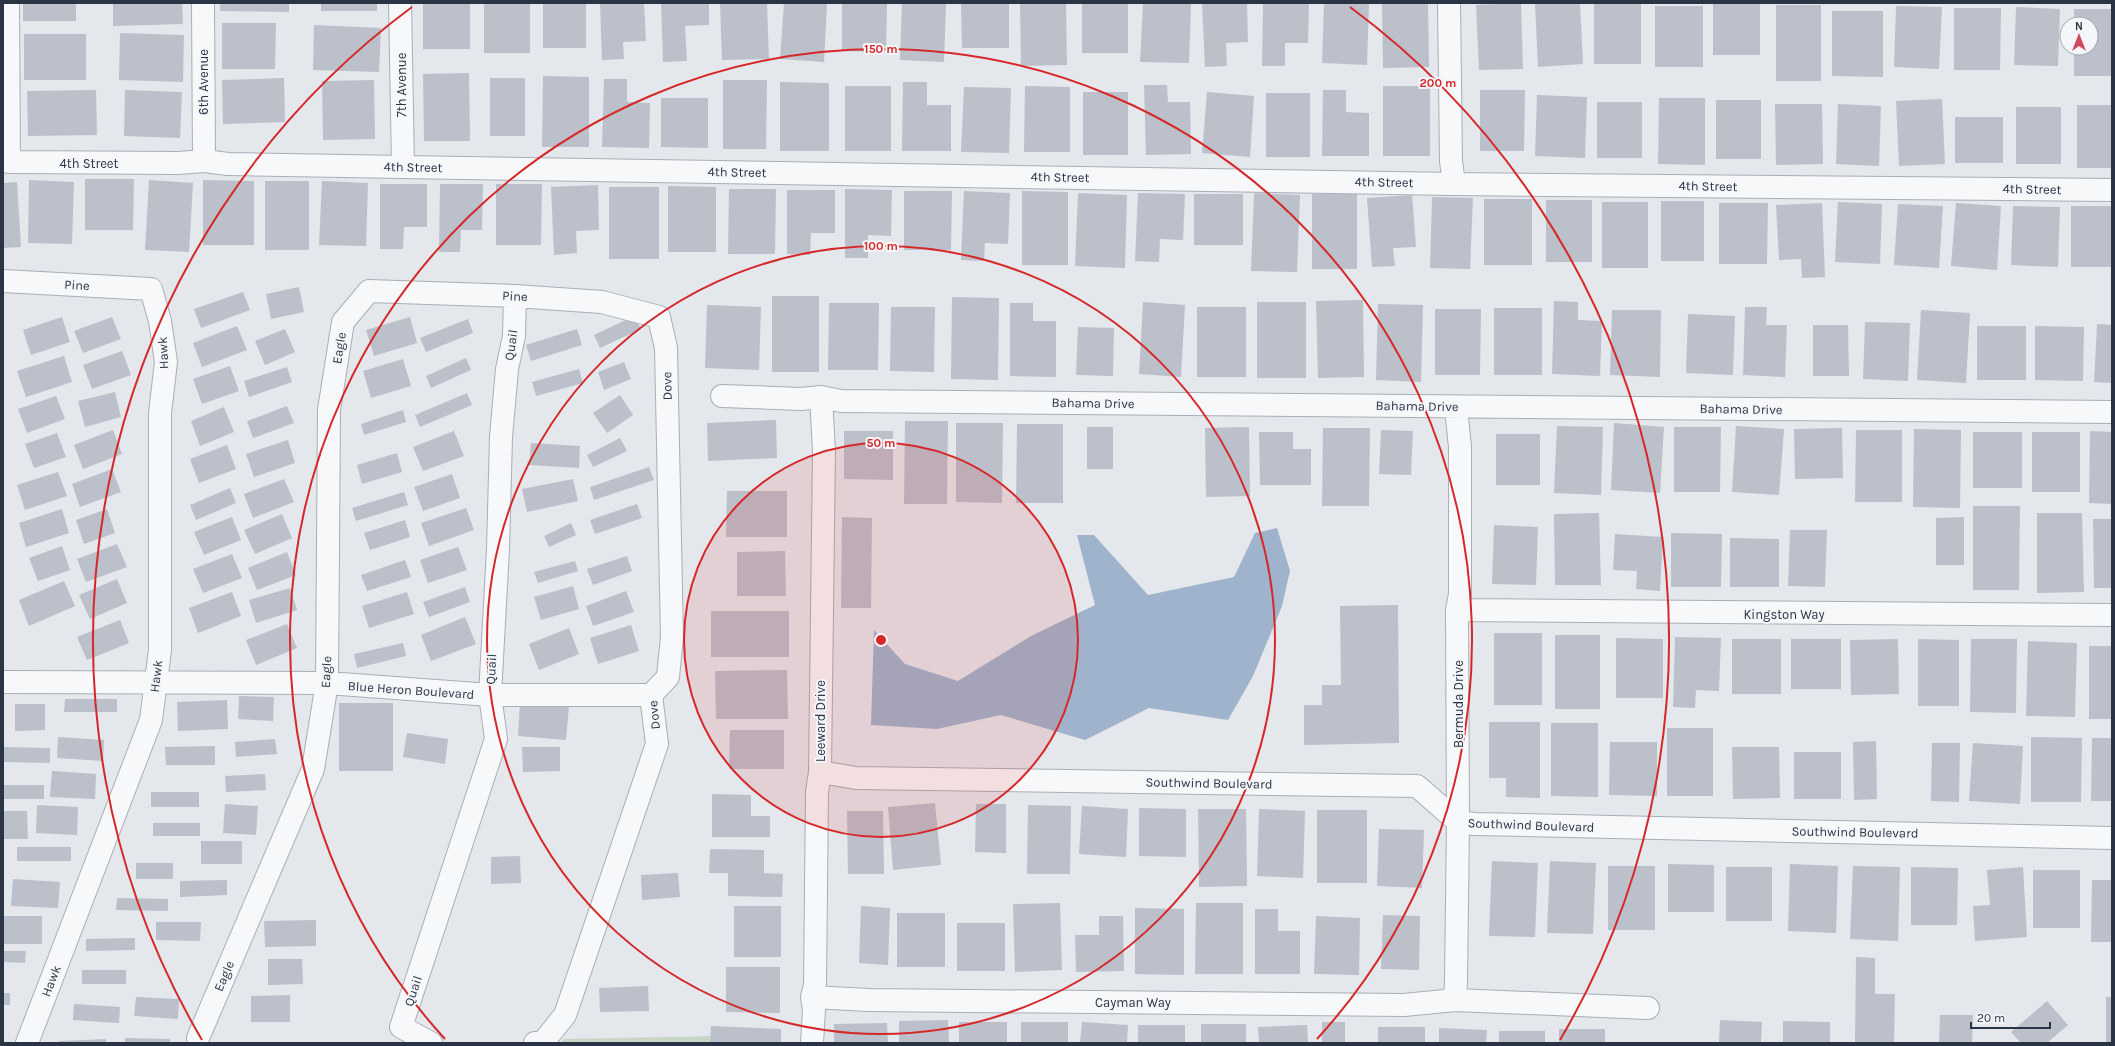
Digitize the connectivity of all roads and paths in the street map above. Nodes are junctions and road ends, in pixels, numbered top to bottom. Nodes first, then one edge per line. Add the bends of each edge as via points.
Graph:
1 (8, 3) edge
2 (203, 3) edge
3 (400, 3) edge
4 (1448, 3) edge
5 (204, 161) junction
6 (403, 167) junction
7 (1454, 184) junction
8 (2112, 190) edge
9 (3, 281) edge
10 (151, 289) joint
11 (369, 291) joint
12 (515, 296) junction
13 (659, 316) joint
14 (722, 396) dead end
15 (821, 397) junction
16 (1456, 408) junction
17 (2112, 412) edge
18 (1457, 610) junction
19 (2112, 615) edge
20 (3, 682) edge
21 (156, 682) junction
22 (327, 683) junction
23 (651, 695) junction
24 (490, 696) junction
25 (820, 772) junction
26 (1458, 822) junction
27 (2112, 838) edge
28 (812, 997) junction
29 (1454, 1000) junction
30 (1648, 1008) dead end
31 (198, 1038) dead end
32 (27, 1043) edge
33 (431, 1043) edge
34 (534, 1043) edge
35 (812, 1043) edge

1 - 5 street, 4th Street via 9,162
2 - 5 street, 6th Avenue
3 - 6 street, 7th Avenue
4 - 7 street via 1451,161
5 - 6 street, 4th Street via 228,164
6 - 7 street, 4th Street
7 - 8 street, 4th Street
9 - 10 street, Pine
10 - 21 street, Hawk via 160,321 166,362 160,413 160,650
11 - 12 street, Pine
11 - 22 street, Eagle via 343,322 329,410
12 - 13 street, Pine via 602,302
12 - 24 street, Quail via 514,336 507,369 501,438
13 - 23 street, Dove via 666,348 672,636 668,677
14 - 15 street, Bahama Drive via 801,399
15 - 16 street, Bahama Drive via 841,401
15 - 25 street, Leeward Drive via 824,451
16 - 17 street, Bahama Drive via 1471,406
16 - 18 street, Bermuda Drive via 1460,447 1460,594
18 - 19 street, Kingston Way
18 - 26 street, Bermuda Drive
20 - 21 street, Blue Heron Boulevard
21 - 22 street, Blue Heron Boulevard
21 - 32 street, Hawk via 151,720
22 - 24 street, Blue Heron Boulevard
22 - 31 street, Eagle via 313,769
23 - 24 street, Blue Heron Boulevard
23 - 34 street, Dove via 657,744 565,1015 544,1041
24 - 33 street, Quail via 496,739 401,1027
25 - 26 street, Southwind Boulevard via 856,778 1417,786
25 - 28 street, Leeward Drive via 817,792 815,985
26 - 27 street, Southwind Boulevard
26 - 29 street, Bermuda Drive
28 - 29 street, Cayman Way via 869,1000 1396,1004
28 - 35 street, Leeward Drive
29 - 30 street, Cayman Way

